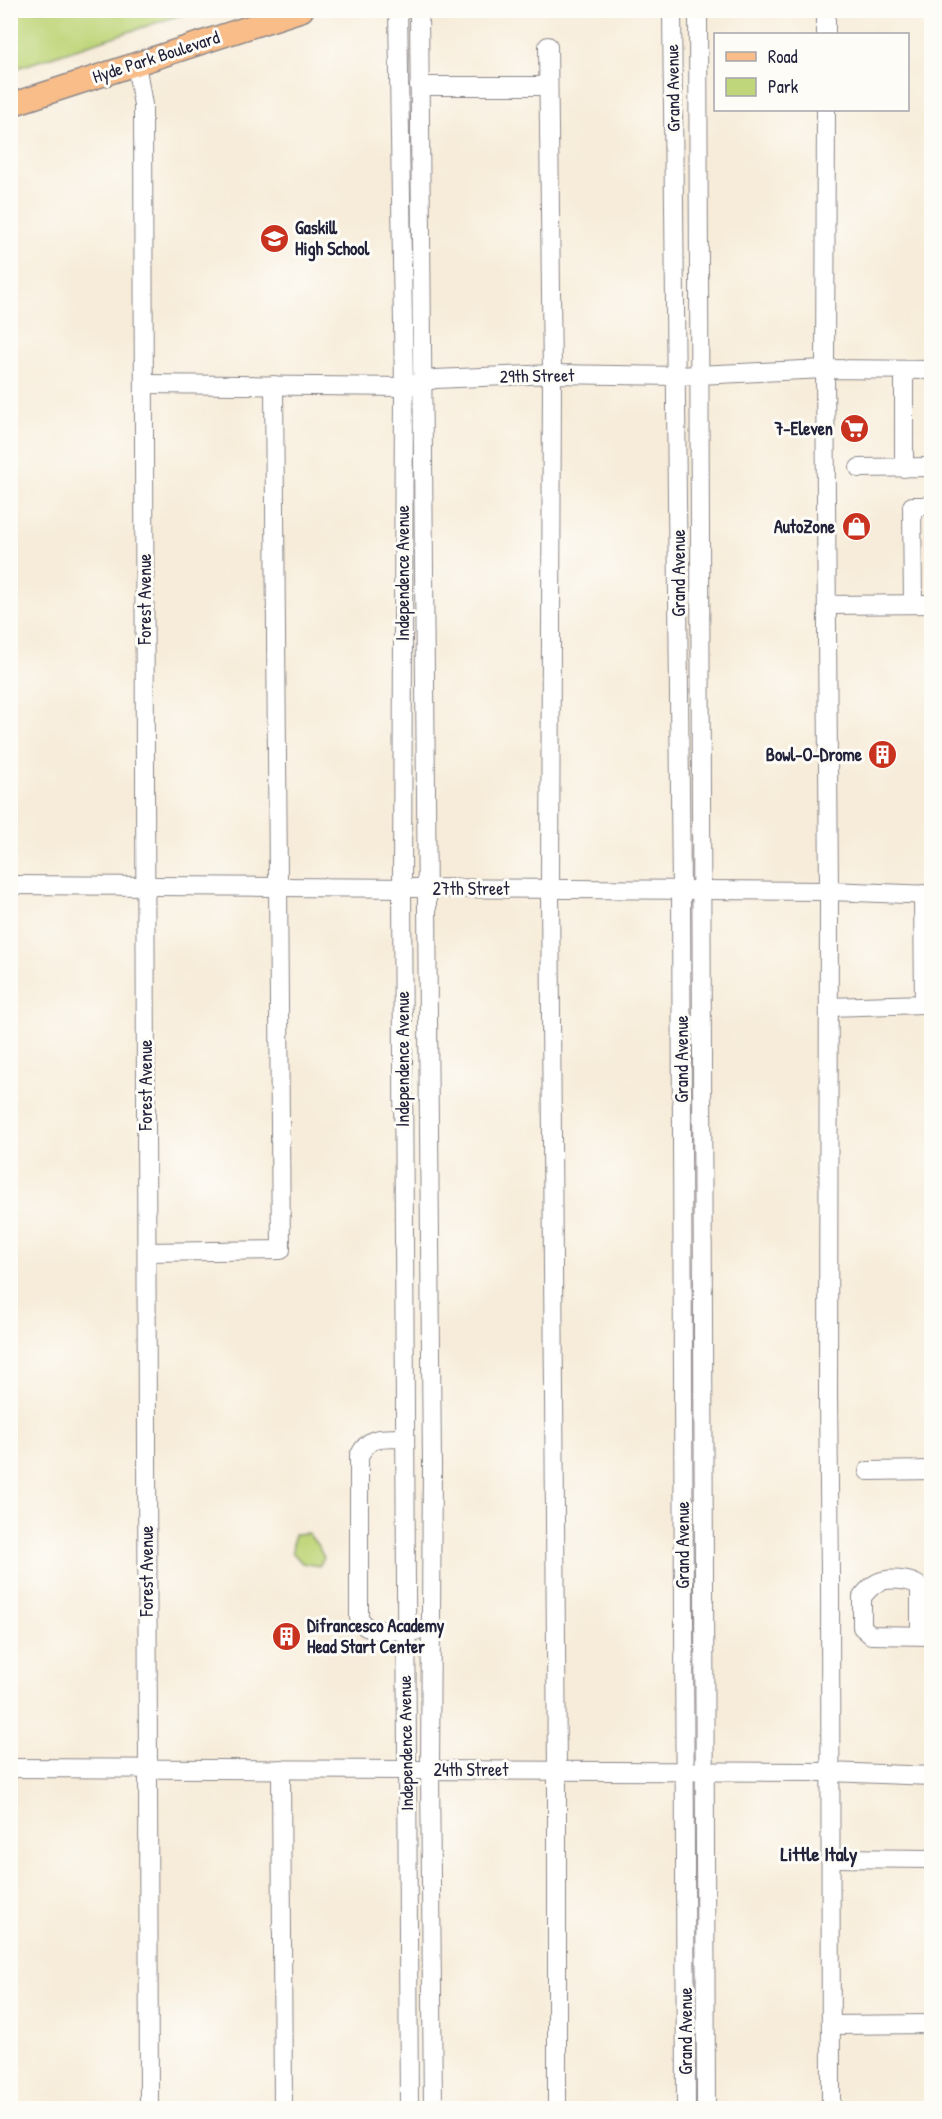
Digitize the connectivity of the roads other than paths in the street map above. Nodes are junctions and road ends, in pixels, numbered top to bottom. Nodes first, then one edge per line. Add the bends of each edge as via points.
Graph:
1 (302, 10) edge
2 (398, 10) edge
3 (419, 10) edge
4 (672, 10) edge
5 (698, 10) edge
6 (826, 10) edge
7 (826, 33) edge
8 (548, 46) dead end
9 (136, 63) junction
10 (420, 86) junction
11 (548, 86) junction
12 (10, 105) edge
13 (826, 111) edge
14 (674, 148) junction
15 (698, 148) junction
16 (401, 197) junction
17 (421, 197) junction
18 (402, 266) junction
19 (421, 266) junction
20 (825, 369) junction
21 (904, 370) junction
22 (932, 370) edge
23 (552, 374) junction
24 (700, 375) junction
25 (677, 376) junction
26 (422, 382) junction
27 (144, 384) junction
28 (274, 385) junction
29 (404, 387) junction
30 (932, 467) edge
31 (859, 468) dead end
32 (904, 468) junction
33 (932, 506) edge
34 (913, 604) junction
35 (932, 604) edge
36 (827, 605) junction
37 (679, 635) junction
38 (701, 635) junction
39 (403, 636) junction
40 (425, 636) junction
41 (10, 885) edge
42 (146, 886) junction
43 (278, 887) junction
44 (402, 888) junction
45 (428, 888) junction
46 (550, 889) junction
47 (681, 890) junction
48 (702, 890) junction
49 (829, 891) junction
50 (927, 895) edge
51 (928, 976) edge
52 (928, 1004) edge
53 (829, 1007) junction
54 (682, 1193) junction
55 (703, 1193) junction
56 (403, 1199) junction
57 (430, 1199) junction
58 (147, 1252) junction
59 (404, 1438) junction
60 (404, 1465) junction
61 (432, 1465) junction
62 (682, 1469) junction
63 (704, 1469) junction
64 (932, 1470) edge
65 (868, 1471) dead end
66 (405, 1631) junction
67 (430, 1631) junction
68 (10, 1768) edge
69 (148, 1769) junction
70 (281, 1769) junction
71 (406, 1770) junction
72 (430, 1770) junction
73 (557, 1771) junction
74 (683, 1772) junction
75 (705, 1772) junction
76 (829, 1772) junction
77 (932, 1776) edge
78 (830, 1858) junction
79 (932, 1859) edge
80 (932, 2024) edge
81 (831, 2025) junction
82 (408, 2045) junction
83 (432, 2046) junction
84 (686, 2047) junction
85 (706, 2048) junction
86 (149, 2109) edge
87 (283, 2109) edge
88 (409, 2109) edge
89 (433, 2109) edge
90 (557, 2109) edge
91 (686, 2109) edge
92 (706, 2109) edge
93 (831, 2109) edge

1 - 9 main road, Hyde Park Boulevard
2 - 16 street, Independence Avenue
3 - 10 street, Independence Avenue
4 - 14 street, Grand Avenue
5 - 15 street
6 - 7 street
8 - 11 street
9 - 12 main road, Hyde Park Boulevard
9 - 27 street, Forest Avenue via 143,105
10 - 11 street
10 - 17 street, Independence Avenue
11 - 23 street
13 - 20 street
14 - 15 street
14 - 25 street, Grand Avenue
15 - 24 street
16 - 17 street
16 - 18 street, Independence Avenue
17 - 19 street, Independence Avenue
18 - 19 street
18 - 29 street, Independence Avenue
19 - 26 street, Independence Avenue
20 - 21 street, 29th Street
20 - 24 street, 29th Street
20 - 36 street
21 - 22 street, 29th Street
21 - 32 street
23 - 25 street, 29th Street
23 - 26 street, 29th Street
23 - 46 street
24 - 25 street, 29th Street
24 - 38 street
25 - 37 street, Grand Avenue
26 - 29 street, 29th Street
26 - 40 street, Independence Avenue
27 - 28 street, 29th Street
27 - 42 street, Forest Avenue
28 - 29 street, 29th Street
28 - 43 street
29 - 39 street, Independence Avenue
30 - 32 street
31 - 32 street
33 - 34 street via 912,506
34 - 35 street
34 - 36 street
36 - 49 street
37 - 38 street
37 - 47 street, Grand Avenue
38 - 48 street
39 - 40 street
39 - 44 street, Independence Avenue
40 - 45 street, Independence Avenue
41 - 42 street, 27th Street
42 - 43 street, 27th Street
42 - 58 street, Forest Avenue
43 - 44 street, 27th Street
43 - 58 street via 281,1250
44 - 45 street, 27th Street
44 - 56 street, Independence Avenue
45 - 46 street, 27th Street
45 - 57 street, Independence Avenue
46 - 47 street, 27th Street
46 - 73 street
47 - 48 street, 27th Street
47 - 54 street, Grand Avenue
48 - 49 street, 27th Street
48 - 55 street
49 - 50 street, 27th Street
49 - 53 street
50 - 51 street
51 - 52 street
52 - 53 street
53 - 76 street
54 - 55 street
54 - 62 street, Grand Avenue
55 - 63 street
56 - 57 street
56 - 59 street, Independence Avenue
57 - 61 street, Independence Avenue
58 - 69 street, Forest Avenue
59 - 60 street, Independence Avenue
59 - 66 street via 373,1439 364,1446 358,1463 359,1617 366,1627 375,1630
60 - 61 street
60 - 66 street, Independence Avenue
61 - 67 street, Independence Avenue
62 - 63 street
62 - 74 street, Grand Avenue
63 - 75 street
64 - 65 street
66 - 67 street
66 - 71 street, Independence Avenue
67 - 72 street, Independence Avenue
68 - 69 street, 24th Street
69 - 70 street, 24th Street
69 - 86 street, Forest Avenue
70 - 71 street, 24th Street
70 - 87 street
71 - 72 street, 24th Street
71 - 82 street, Independence Avenue
72 - 73 street, 24th Street
72 - 83 street, Independence Avenue
73 - 74 street, 24th Street
73 - 90 street
74 - 75 street, 24th Street
74 - 84 street, Grand Avenue
75 - 76 street, 24th Street
75 - 85 street
76 - 77 street, 24th Street
76 - 78 street
78 - 79 street
78 - 81 street
80 - 81 street
81 - 93 street
82 - 83 street
82 - 88 street, Independence Avenue
83 - 89 street, Independence Avenue
84 - 85 street
84 - 91 street, Grand Avenue
85 - 92 street

